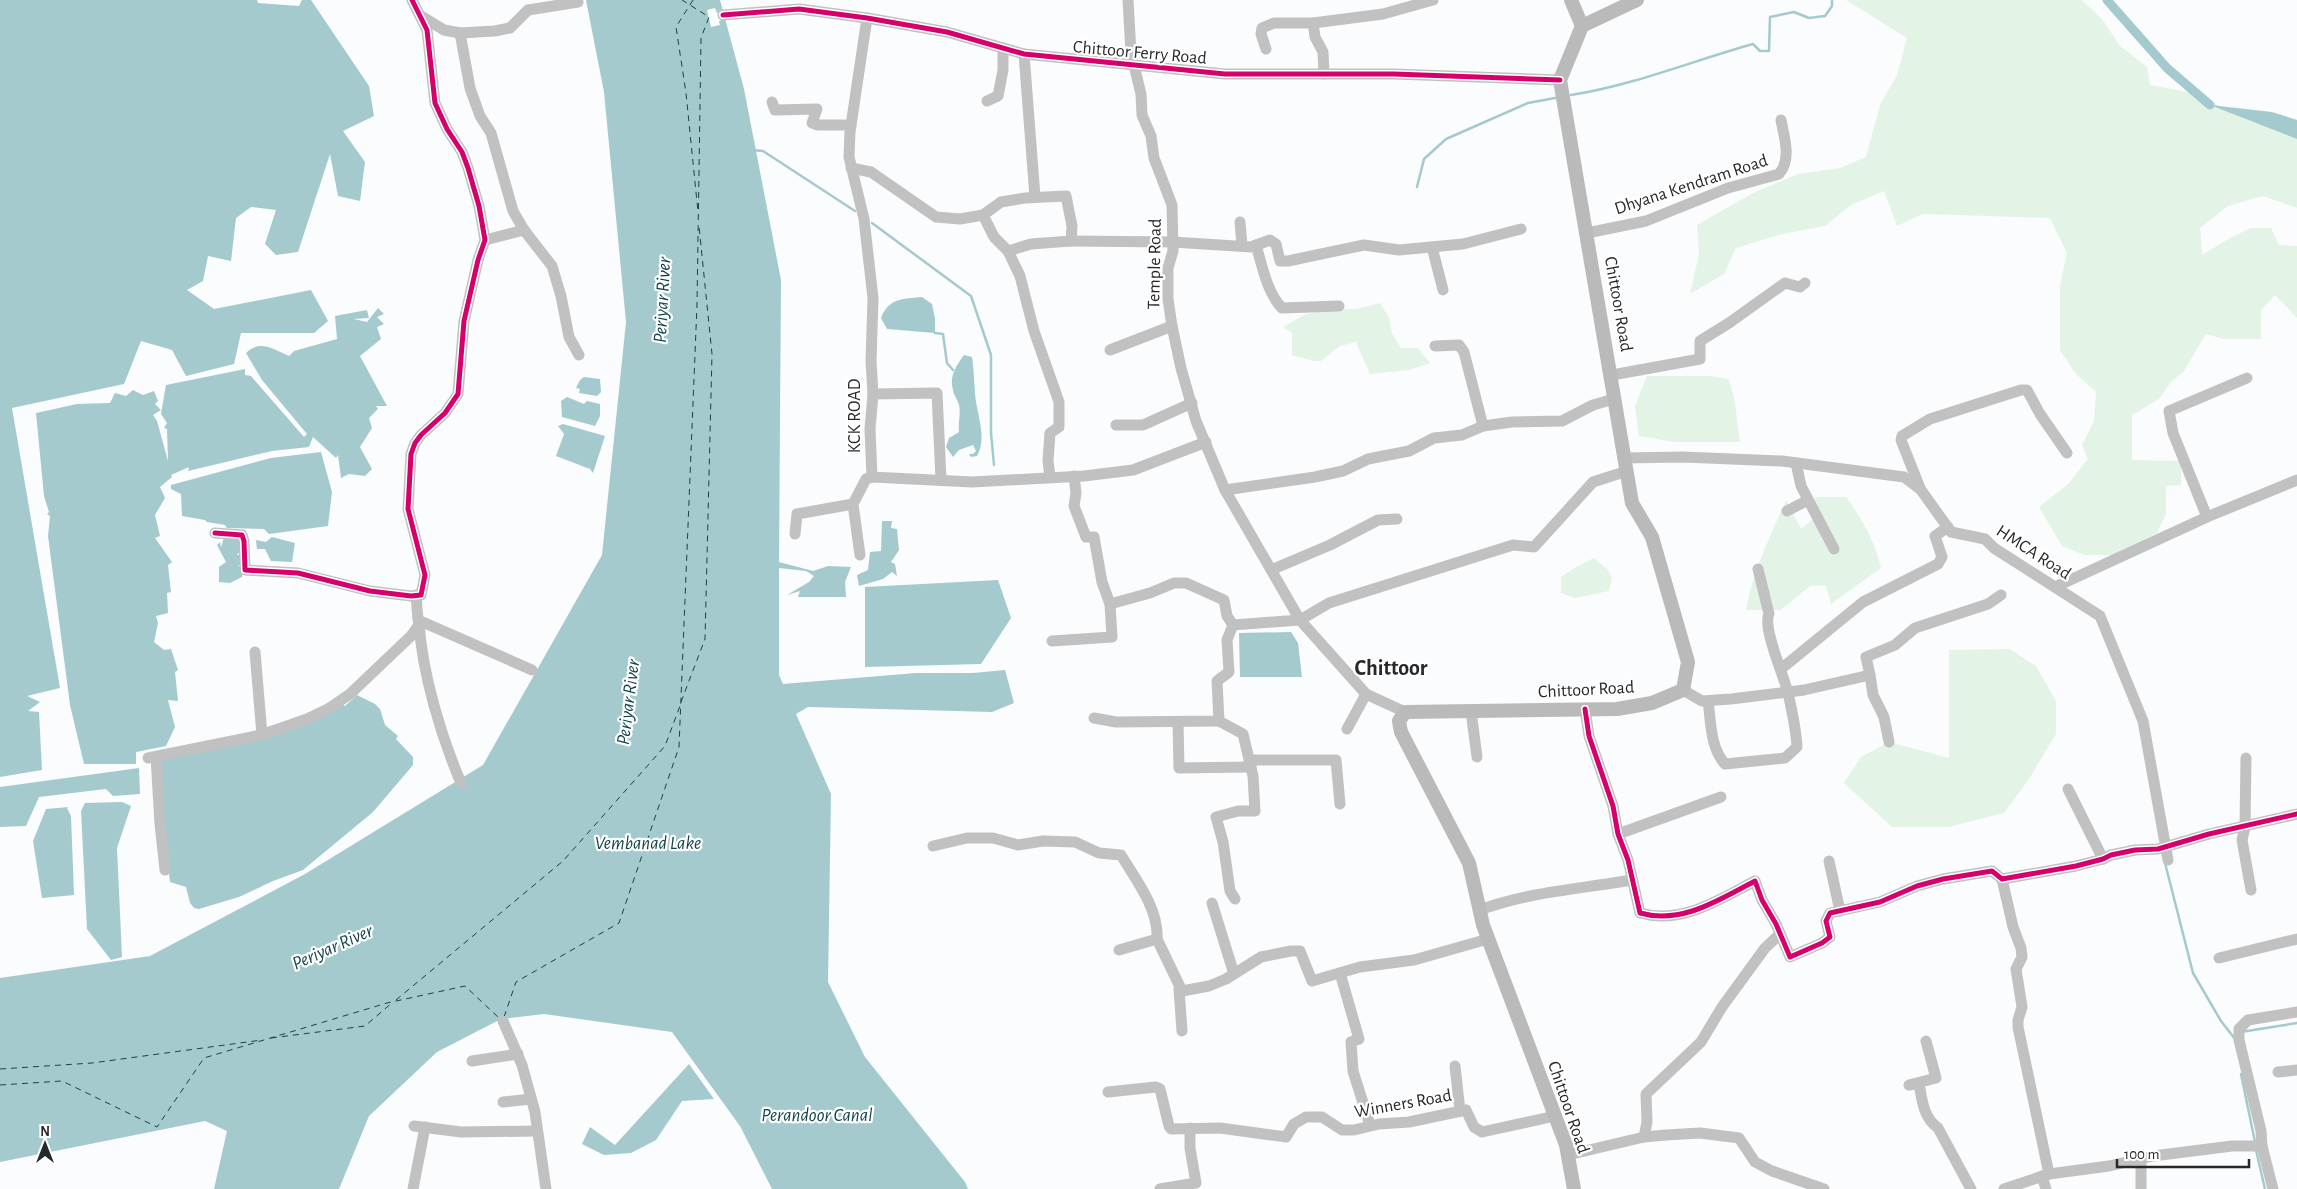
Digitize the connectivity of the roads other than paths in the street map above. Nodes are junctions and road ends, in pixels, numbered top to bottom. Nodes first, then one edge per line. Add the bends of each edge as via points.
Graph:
1 (412, 0) edge
2 (1128, 0) edge
3 (1434, 0) edge
4 (1571, 0) edge
5 (1637, 0) edge
6 (578, 2) dead end
7 (420, 15) junction
8 (723, 15) dead end
9 (867, 18) junction
10 (1313, 23) junction
11 (1582, 26) junction
12 (460, 33) junction
13 (1003, 48) junction
14 (1266, 49) dead end
15 (1024, 54) junction
16 (1134, 66) junction
17 (1324, 74) junction
18 (1560, 80) junction
19 (987, 101) dead end
20 (772, 102) dead end
21 (1782, 120) dead end
22 (851, 125) junction
23 (851, 168) junction
24 (1035, 197) junction
25 (983, 215) junction
26 (1240, 222) dead end
27 (1521, 229) dead end
28 (524, 230) junction
29 (1587, 233) junction
30 (485, 240) junction
31 (1071, 242) junction
32 (1173, 242) junction
33 (1242, 245) junction
34 (1256, 245) junction
35 (1432, 247) junction
36 (1008, 251) junction
37 (1805, 283) dead end
38 (1443, 290) dead end
39 (1339, 306) dead end
40 (1172, 326) junction
41 (1436, 346) dead end
42 (1110, 350) dead end
43 (579, 355) dead end
44 (1612, 376) junction
45 (2247, 378) dead end
46 (873, 394) junction
47 (1614, 399) junction
48 (1192, 403) junction
49 (1116, 425) dead end
50 (1483, 426) junction
51 (1206, 442) junction
52 (2068, 453) dead end
53 (1796, 463) junction
54 (1626, 464) junction
55 (1074, 476) junction
56 (872, 477) junction
57 (1050, 478) junction
58 (941, 479) junction
59 (2297, 480) edge
60 (1225, 490) junction
61 (1921, 490) junction
62 (1808, 500) junction
63 (854, 504) junction
64 (1786, 511) dead end
65 (2207, 517) junction
66 (1397, 519) dead end
67 (1948, 527) junction
68 (215, 533) dead end
69 (795, 534) dead end
70 (1834, 549) dead end
71 (860, 555) dead end
72 (1758, 569) dead end
73 (1271, 570) junction
74 (2055, 587) junction
75 (416, 595) junction
76 (2001, 596) dead end
77 (1110, 604) junction
78 (1300, 620) junction
79 (419, 623) junction
80 (1233, 625) junction
81 (1052, 641) dead end
82 (255, 652) dead end
83 (1781, 669) junction
84 (532, 670) dead end
85 (1870, 675) junction
86 (1682, 690) junction
87 (1788, 692) junction
88 (1366, 694) junction
89 (1708, 701) junction
90 (1585, 710) junction
91 (1471, 711) junction
92 (1405, 712) junction
93 (1094, 718) dead end
94 (1178, 722) junction
95 (1219, 722) junction
96 (1347, 730) dead end
97 (262, 735) junction
98 (1890, 742) dead end
99 (1477, 757) dead end
100 (2246, 758) dead end
101 (1250, 764) junction
102 (461, 783) dead end
103 (2068, 789) dead end
104 (1721, 797) dead end
105 (1340, 804) dead end
106 (2297, 814) edge
107 (2245, 827) junction
108 (1618, 834) junction
109 (933, 846) dead end
110 (2166, 847) junction
111 (2103, 859) junction
112 (2168, 860) dead end
113 (1829, 861) dead end
114 (165, 870) dead end
115 (2002, 879) junction
116 (1631, 880) junction
117 (2250, 890) dead end
118 (1236, 899) dead end
119 (1212, 903) dead end
120 (1480, 910) junction
121 (1840, 911) junction
122 (1780, 934) junction
123 (1488, 939) junction
124 (2297, 939) edge
125 (1157, 940) junction
126 (1119, 950) dead end
127 (2219, 958) dead end
128 (1340, 973) junction
129 (1234, 974) junction
130 (1180, 989) junction
131 (2297, 1012) edge
132 (503, 1021) dead end
133 (1182, 1031) dead end
134 (1926, 1041) dead end
135 (518, 1054) junction
136 (472, 1062) dead end
137 (1455, 1066) dead end
138 (2297, 1070) edge
139 (2278, 1072) dead end
140 (1108, 1092) dead end
141 (531, 1099) junction
142 (503, 1102) dead end
143 (1460, 1111) junction
144 (1555, 1116) junction
145 (1370, 1125) junction
146 (1190, 1128) junction
147 (537, 1131) junction
148 (1644, 1137) junction
149 (2262, 1146) junction
150 (1568, 1155) junction
151 (2141, 1159) junction
152 (2046, 1175) junction
153 (413, 1189) edge
154 (546, 1189) edge
155 (1160, 1189) edge
156 (1574, 1189) edge
157 (1824, 1189) edge
158 (1971, 1189) edge
159 (2004, 1189) edge
160 (2046, 1189) edge
161 (2141, 1189) edge
162 (2273, 1189) edge

1 - 7 street
2 - 16 street, Temple Road
3 - 10 street via 1383,14
4 - 11 main road
5 - 11 main road
6 - 12 street via 528,10 510,28
7 - 12 street via 444,30
7 - 30 street via 427,30 435,103 468,168
8 - 9 street, Chittoor Ferry Road via 799,9
9 - 13 street, Chittoor Ferry Road via 947,32
9 - 22 street, KCK ROAD
10 - 14 street via 1274,23 1262,28
10 - 17 street via 1315,37 1323,52
11 - 18 main road
12 - 28 street via 470,88 480,116 491,133 513,211
13 - 15 street, Chittoor Ferry Road
13 - 19 street via 998,96
15 - 16 street, Chittoor Ferry Road
15 - 24 street
16 - 17 street, Chittoor Ferry Road via 1225,74
16 - 32 street, Temple Road via 1142,115 1172,205
17 - 18 street, Chittoor Ferry Road
18 - 29 main road, Chittoor Road
20 - 22 street via 775,110 817,108 812,123 817,125
21 - 29 street, Dhyana Kendram Road via 1787,159 1779,174 1728,188 1646,221
22 - 23 street, KCK ROAD
23 - 25 street via 870,172 936,217 960,219
23 - 46 street, KCK ROAD via 863,217 873,298
24 - 25 street via 1001,202
24 - 31 street via 1066,196 1072,226
25 - 36 street via 994,237
26 - 33 street
27 - 35 street via 1463,244
28 - 30 street
28 - 43 street via 552,266 569,337
29 - 44 main road, Chittoor Road
30 - 75 street via 464,321 458,394 445,413 421,435 411,454 408,509 425,575 421,595
31 - 32 street
31 - 36 street via 1031,244
32 - 33 street
32 - 40 street, Temple Road via 1168,268
33 - 34 street
34 - 35 street via 1270,240 1276,244 1280,261 1364,244 1399,250
34 - 39 street via 1276,302 1282,308
35 - 38 street
36 - 57 street via 1020,276 1034,331 1059,402 1059,427 1050,433
37 - 44 street via 1800,287 1785,283 1700,340 1700,359
40 - 42 street
40 - 48 street, Temple Road
41 - 50 street via 1459,345 1464,352
44 - 47 main road, Chittoor Road
45 - 65 street via 2169,410 2174,433
46 - 56 street, KCK ROAD via 870,429
46 - 58 street via 937,393
47 - 50 street via 1593,405 1562,421
47 - 54 main road, Chittoor Road
48 - 49 street via 1143,425
48 - 51 street, Temple Road
50 - 60 street via 1462,435 1434,438 1409,451 1368,459 1343,471
51 - 55 street, KCK ROAD via 1133,470
51 - 60 street, Temple Road
52 - 61 street via 2027,390 2021,390 1930,419 1902,436
53 - 54 street via 1683,457
53 - 61 street via 1904,477
53 - 62 street
54 - 78 street via 1593,482 1534,547 1513,545 1329,603
54 - 86 main road, Chittoor Road via 1632,503 1652,537 1688,662
55 - 57 street, KCK ROAD
55 - 77 street via 1074,506 1086,537 1094,537
56 - 58 street, KCK ROAD
56 - 63 street via 866,479
57 - 58 street, KCK ROAD
59 - 65 street
60 - 73 street, Temple Road
61 - 67 street
62 - 64 street
62 - 70 street
63 - 69 street via 797,514
63 - 71 street
65 - 74 street
66 - 73 street via 1378,520
67 - 74 street, HMCA Road via 1951,532 1985,539
67 - 83 street via 1935,536 1942,557 1938,564 1863,602
68 - 75 street via 242,535 245,570 298,572 370,590
72 - 83 street via 1769,614 1766,618 1768,630
73 - 78 street, Temple Road
74 - 110 street, HMCA Road via 2100,616 2143,722
75 - 79 street
76 - 85 street via 1988,604 1915,628 1895,645 1866,657
77 - 80 street via 1174,583 1186,583 1224,600 1227,616
77 - 81 street via 1112,636
78 - 80 street
78 - 88 street, Temple Road
79 - 84 street
79 - 97 street via 411,636 350,694 314,715
79 - 102 street via 426,669 448,753
80 - 95 street via 1227,640 1229,672 1217,680
82 - 97 street
83 - 87 street
85 - 87 street
85 - 98 street via 1873,695 1884,717
86 - 89 street via 1695,699
86 - 90 main road, Chittoor Road via 1652,703
87 - 89 street
87 - 89 street via 1796,728 1796,747 1785,758 1725,764 1714,746
88 - 92 street
88 - 96 street
90 - 91 main road, Chittoor Road
90 - 108 street via 1589,736 1613,806
91 - 92 main road, Chittoor Road
91 - 99 street
92 - 120 main road, Chittoor Road via 1399,721 1402,732 1468,863
93 - 94 street via 1116,722
94 - 95 street
94 - 101 street via 1179,768
95 - 101 street via 1243,734
97 - 114 street via 152,758
100 - 107 street
101 - 105 street via 1336,760
101 - 118 street via 1255,811 1238,811 1216,818 1230,891
103 - 111 street
104 - 108 street
106 - 107 street
107 - 110 street
107 - 117 street via 2242,840
108 - 116 street via 1628,860
109 - 125 street via 967,838 993,838 1018,845 1043,841 1075,842 1099,853 1121,855 1150,907 1158,926
110 - 111 street via 2135,850
110 - 112 street, HMCA Road
111 - 115 street
113 - 121 street
115 - 121 street via 1992,871 1970,873 1917,886 1880,902
115 - 152 street via 2021,948 2022,957 2016,969 2022,1006 2018,1027
116 - 120 street via 1526,897
116 - 122 street via 1640,913 1655,916 1704,908 1755,881
119 - 129 street
120 - 123 main road, Chittoor Road
121 - 122 street via 1830,913 1826,921 1830,937 1790,957
122 - 148 street via 1765,948 1701,1042 1646,1094
123 - 128 street via 1408,961
123 - 144 main road, Chittoor Road
124 - 127 street
125 - 126 street
125 - 130 street
128 - 129 street via 1312,981 1300,951 1296,950 1261,957
128 - 145 street via 1359,1038 1351,1042 1353,1071
129 - 130 street via 1203,988
130 - 133 street
131 - 149 street via 2248,1020 2239,1030
132 - 135 street
134 - 158 street via 1936,1078 1909,1084 1919,1083 1924,1110 1938,1128
135 - 136 street
135 - 141 street
137 - 143 street
138 - 139 street
140 - 146 street, Winners Road via 1156,1087 1162,1092 1169,1126 1175,1130
141 - 142 street
141 - 147 street
143 - 144 street, Winners Road via 1466,1110 1474,1127 1482,1132
143 - 145 street, Winners Road via 1409,1122
144 - 150 main road, Chittoor Road
145 - 146 street, Winners Road via 1342,1130 1322,1117 1306,1117 1294,1124 1286,1136
146 - 155 street via 1196,1183
147 - 153 street via 461,1132 420,1126
147 - 154 street
148 - 150 street
148 - 157 street via 1700,1133 1739,1138 1755,1162
149 - 151 street via 2232,1146
149 - 162 street
150 - 156 main road, Chittoor Road
151 - 152 street
151 - 161 street
152 - 159 street
152 - 160 street

